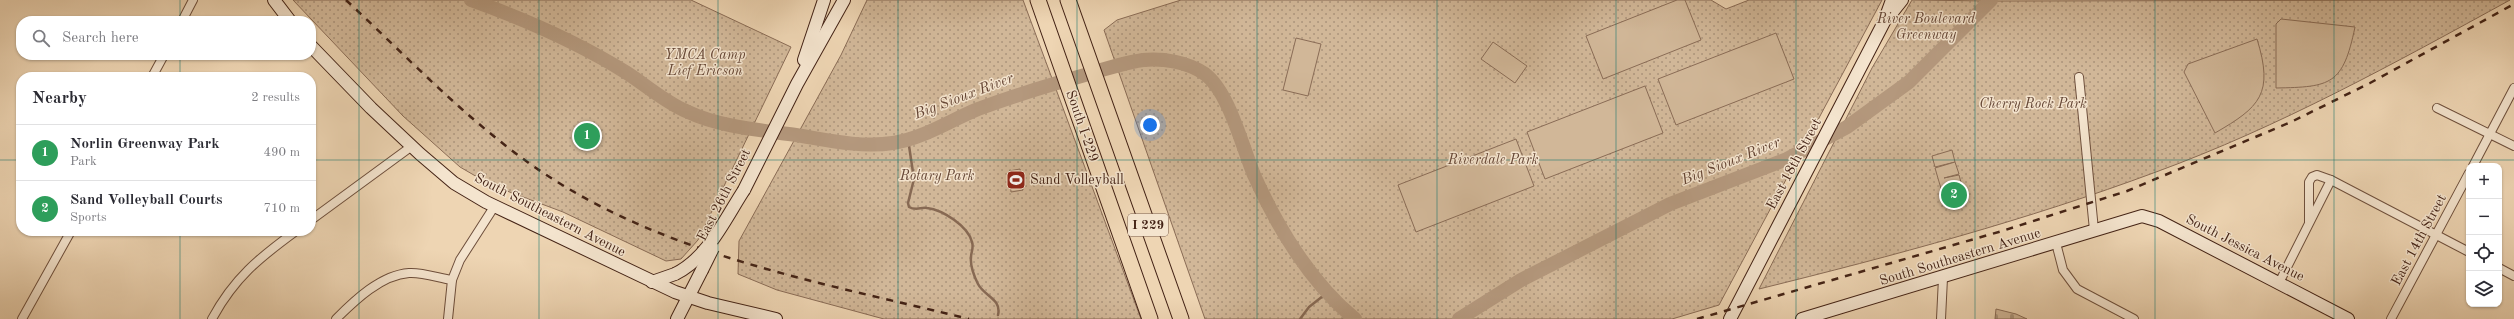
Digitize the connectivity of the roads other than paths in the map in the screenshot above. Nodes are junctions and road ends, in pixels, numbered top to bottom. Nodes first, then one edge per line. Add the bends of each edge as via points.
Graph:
1 (193, 0) edge
2 (274, 0) edge
3 (824, 0) edge
4 (844, 0) edge
5 (1038, 0) edge
6 (1068, 0) edge
7 (1892, 0) edge
8 (1902, 0) edge
9 (185, 16) edge
10 (286, 16) edge
11 (1884, 22) junction
12 (316, 51) edge
13 (161, 60) edge
14 (155, 72) edge
15 (2079, 77) dead end
16 (797, 84) junction
17 (2514, 88) edge
18 (2437, 108) dead end
19 (2490, 133) junction
20 (412, 146) junction
21 (2514, 146) edge
22 (2475, 163) edge
23 (2466, 179) edge
24 (2331, 180) junction
25 (744, 190) junction
26 (494, 206) junction
27 (316, 216) edge
28 (2125, 220) joint
29 (2310, 222) junction
30 (2094, 230) junction
31 (2437, 235) junction
32 (67, 236) edge
33 (290, 236) edge
34 (2056, 244) junction
35 (2466, 250) edge
36 (2502, 270) edge
37 (2514, 276) edge
38 (1943, 278) junction
39 (452, 280) junction
40 (652, 282) junction
41 (2279, 283) junction
42 (688, 297) junction
43 (22, 319) edge
44 (212, 319) edge
45 (336, 319) edge
46 (448, 319) edge
47 (677, 319) edge
48 (776, 319) edge
49 (1150, 319) edge
50 (1181, 319) edge
51 (1730, 319) edge
52 (1802, 319) edge
53 (1941, 319) edge
54 (2134, 319) edge
55 (2348, 319) edge
56 (2391, 319) edge

1 - 9 street
2 - 10 main road
3 - 16 main road, East 26th Street
4 - 16 main road, East 26th Street
5 - 49 highway, South I-229 / I 229
6 - 50 highway, South I-229 / I 229
7 - 11 main road
8 - 11 main road
11 - 51 main road, East 18th Street
12 - 20 main road, South Southeastern Avenue
13 - 14 street
15 - 30 street
16 - 25 main road, East 26th Street
17 - 19 street
18 - 19 street
19 - 21 street
19 - 22 street
20 - 26 main road, South Southeastern Avenue via 454,182
20 - 27 street
23 - 31 street, East 14th Street
24 - 29 street
24 - 29 street via 2317,175 2309,182
24 - 31 street
25 - 40 main road, bridge via 703,253 691,265
25 - 42 main road, East 26th Street, bridge
26 - 39 street via 460,260
26 - 40 main road, South Southeastern Avenue
28 - 30 main road, South Southeastern Avenue
28 - 41 main road, South Jessica Avenue via 2142,216 2159,220
29 - 41 street
30 - 34 main road, South Southeastern Avenue
31 - 35 street
31 - 56 street, East 14th Street
32 - 43 street
33 - 44 street via 245,271 228,292
34 - 38 main road, South Southeastern Avenue
34 - 54 street via 2063,270 2077,289
36 - 37 street
38 - 52 main road, South Southeastern Avenue
38 - 53 street
39 - 45 street via 410,273 398,275 375,285
39 - 46 street
40 - 42 main road, South Southeastern Avenue
41 - 55 main road, South Jessica Avenue
42 - 47 main road, East 26th Street
42 - 48 main road, South Southeastern Avenue

